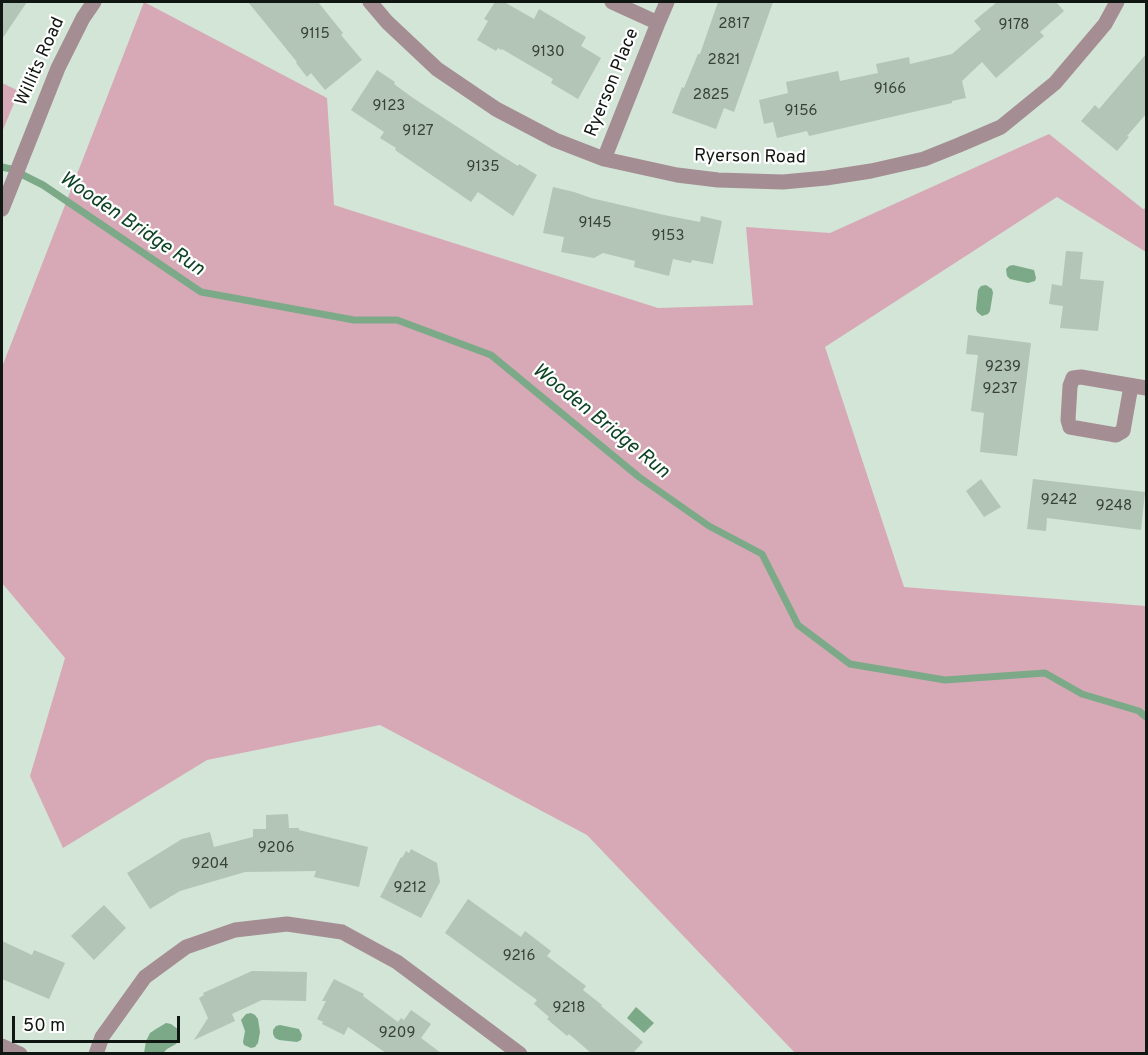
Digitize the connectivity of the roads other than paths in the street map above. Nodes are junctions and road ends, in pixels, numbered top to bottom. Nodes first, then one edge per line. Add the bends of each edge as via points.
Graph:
1 (94, 2) edge
2 (370, 2) edge
3 (612, 2) edge
4 (667, 2) edge
5 (1117, 2) edge
6 (658, 23) junction
7 (604, 159) junction
8 (2, 208) edge
9 (1131, 386) junction
10 (1146, 388) edge
11 (2, 1046) edge
12 (20, 1053) edge
13 (96, 1053) edge
14 (520, 1053) edge

1 - 8 street, Willits Road via 58,68
2 - 7 street, Ryerson Road via 437,69 496,109 555,140
3 - 6 street, Ryerson Place
4 - 6 street, Ryerson Place
5 - 7 street, Ryerson Road via 1105,24 1055,83 1001,127 924,159 871,171 783,182 677,175
6 - 7 street, Ryerson Place
9 - 9 street via 1122,430 1116,435 1070,427 1073,378 1081,376
9 - 10 street
11 - 12 street
13 - 14 street via 102,1037 145,976 186,947 235,930 287,924 342,932 398,962

